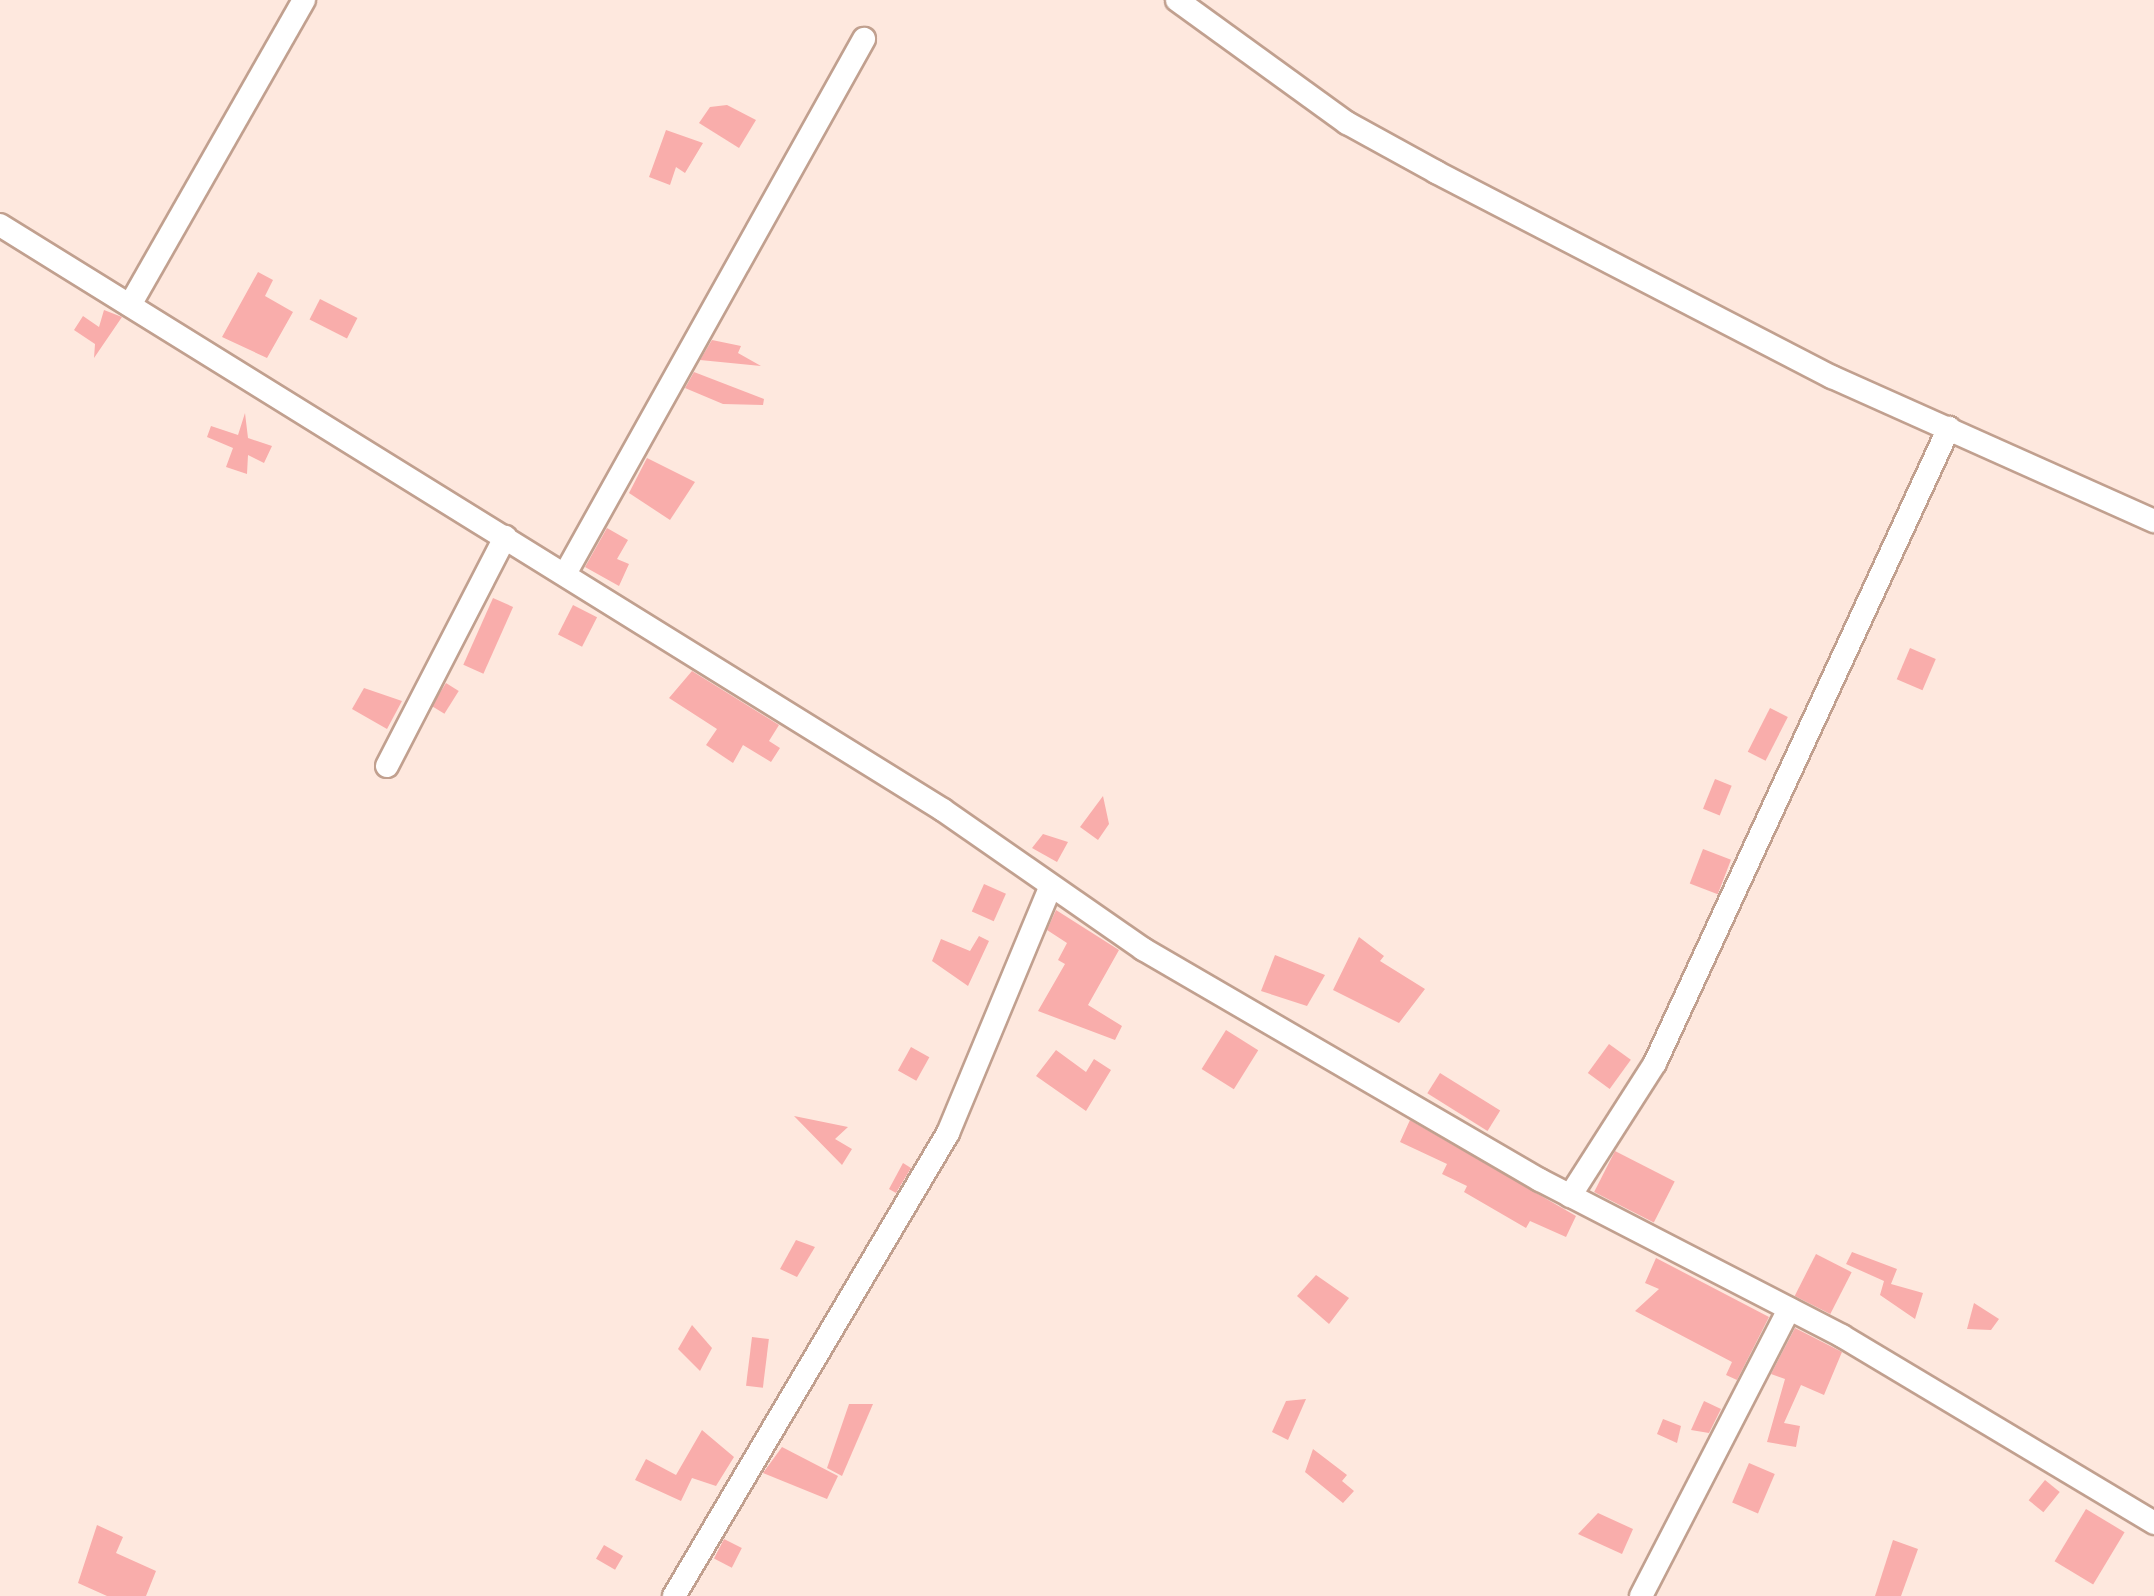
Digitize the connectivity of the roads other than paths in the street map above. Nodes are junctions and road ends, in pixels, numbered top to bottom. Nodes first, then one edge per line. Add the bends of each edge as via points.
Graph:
1 (304, 0) edge
2 (1177, 0) edge
3 (864, 39) dead end
4 (0, 225) edge
5 (130, 305) junction
6 (1949, 428) junction
7 (2154, 521) edge
8 (505, 537) junction
9 (565, 574) junction
10 (387, 766) dead end
11 (1049, 890) junction
12 (1570, 1196) junction
13 (1789, 1309) junction
14 (2154, 1523) edge
15 (674, 1596) edge
16 (1641, 1596) edge

1 - 5 street
2 - 6 street via 1347,123 1832,377
3 - 9 street
4 - 5 street
5 - 8 street
6 - 7 street
6 - 12 street via 1655,1063
8 - 9 street
8 - 10 street
9 - 11 street via 943,810
11 - 12 street
11 - 15 street via 948,1133
12 - 13 street
13 - 14 street
13 - 16 street

